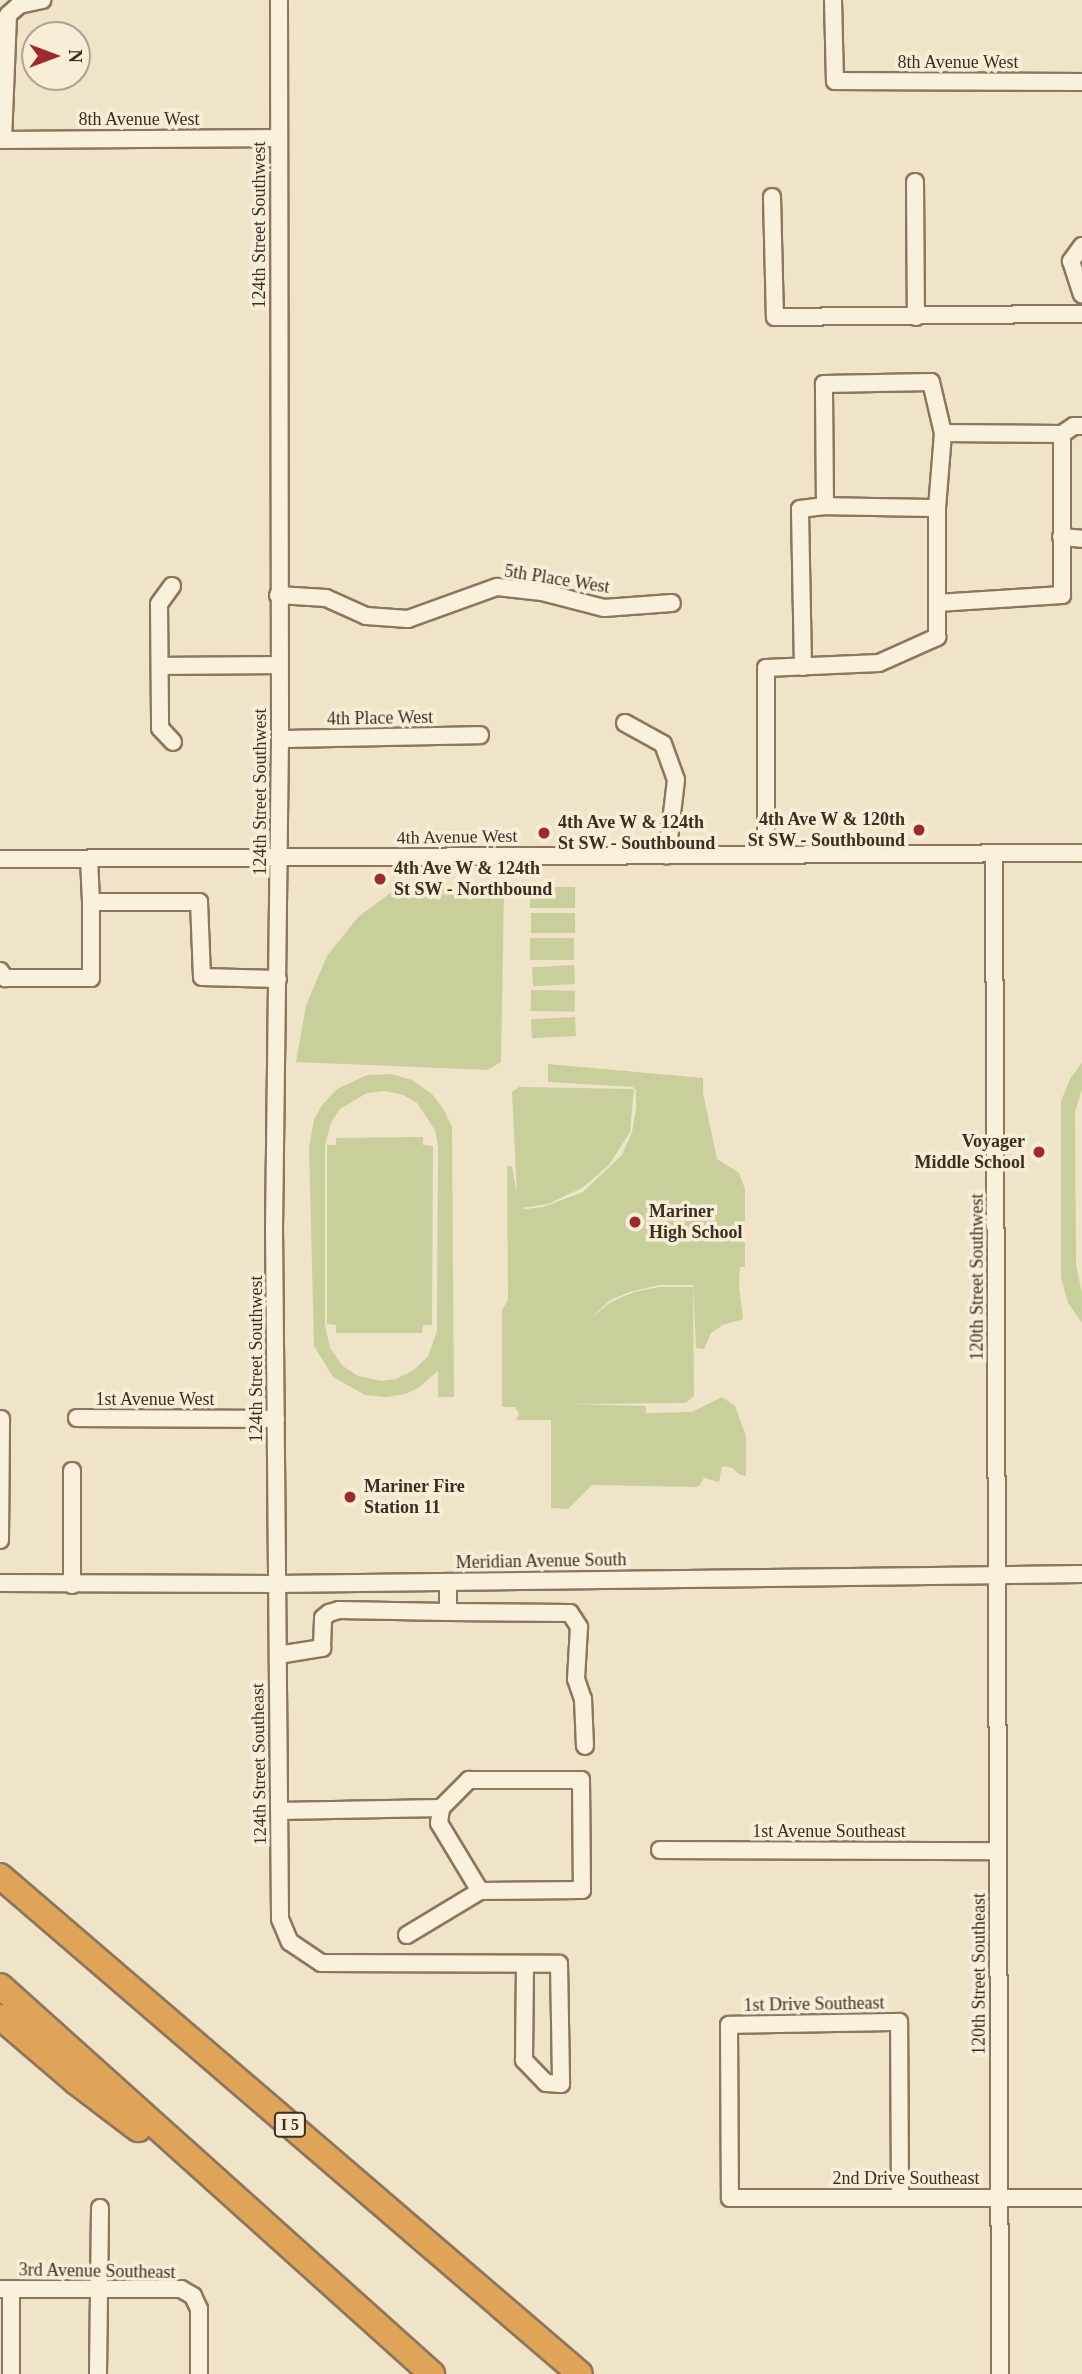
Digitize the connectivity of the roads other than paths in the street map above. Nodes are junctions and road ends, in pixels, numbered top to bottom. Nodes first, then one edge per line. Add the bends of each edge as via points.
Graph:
1 (42, 0) edge
2 (279, 0) edge
3 (833, 0) edge
4 (1082, 82) edge
5 (279, 138) junction
6 (1, 139) edge
7 (915, 182) dead end
8 (772, 197) dead end
9 (1082, 246) edge
10 (1082, 294) edge
11 (1082, 314) edge
12 (916, 317) junction
13 (1082, 426) edge
14 (943, 433) junction
15 (1062, 434) junction
16 (825, 506) junction
17 (937, 508) junction
18 (1061, 537) junction
19 (1082, 539) edge
20 (172, 586) dead end
21 (278, 595) junction
22 (672, 603) dead end
23 (937, 603) junction
24 (279, 665) junction
25 (160, 666) junction
26 (803, 667) junction
27 (625, 723) dead end
28 (480, 735) dead end
29 (280, 739) junction
30 (173, 742) dead end
31 (994, 853) junction
32 (1082, 853) edge
33 (667, 855) junction
34 (766, 855) junction
35 (0, 859) edge
36 (89, 859) junction
37 (279, 859) junction
38 (91, 902) junction
39 (0, 971) edge
40 (278, 979) junction
41 (77, 1418) dead end
42 (1, 1419) edge
43 (276, 1419) junction
44 (72, 1471) dead end
45 (0, 1539) edge
46 (995, 1574) junction
47 (1082, 1574) edge
48 (448, 1582) junction
49 (0, 1583) edge
50 (277, 1584) junction
51 (72, 1585) junction
52 (448, 1612) junction
53 (278, 1655) junction
54 (585, 1746) dead end
55 (441, 1808) junction
56 (279, 1811) junction
57 (660, 1850) dead end
58 (998, 1851) junction
59 (0, 1876) edge
60 (480, 1891) junction
61 (407, 1935) dead end
62 (525, 1964) junction
63 (0, 1986) edge
64 (0, 2017) edge
65 (730, 2197) joint
66 (901, 2197) junction
67 (999, 2198) junction
68 (1082, 2198) edge
69 (100, 2208) dead end
70 (274, 2232) junction
71 (99, 2288) junction
72 (6, 2289) edge
73 (11, 2374) edge
74 (98, 2374) edge
75 (199, 2374) edge
76 (432, 2374) edge
77 (580, 2374) edge
78 (1000, 2374) edge

1 - 6 street via 19,5 8,15
2 - 5 street, 124th Street Southwest
3 - 4 street, 8th Avenue West via 835,81
5 - 6 street, 8th Avenue West
5 - 21 street, 124th Street Southwest
7 - 12 street
8 - 12 street via 775,317
9 - 10 street via 1071,261
11 - 12 street
13 - 15 street
14 - 15 street
14 - 16 street via 931,382 824,384
14 - 17 street
15 - 18 street
16 - 17 street
16 - 26 street via 800,509
17 - 23 street
18 - 19 street
18 - 23 street via 1062,595
20 - 25 street via 159,604
21 - 22 street, 5th Place West via 326,598 366,616 408,619 497,587 542,592 604,608
21 - 24 street, 124th Street Southwest
23 - 26 street via 937,637 879,663
24 - 25 street
24 - 29 street, 124th Street Southwest
25 - 30 street via 160,728
26 - 34 street via 766,668
27 - 33 street via 663,744 676,780
28 - 29 street, 4th Place West
29 - 37 street, 124th Street Southwest
31 - 32 street, 4th Avenue West
31 - 34 street, 4th Avenue West
31 - 46 street, 120th Street Southwest
33 - 34 street, 4th Avenue West
33 - 37 street, 4th Avenue West
35 - 36 street, 4th Avenue West
36 - 37 street, 4th Avenue West
36 - 38 street
37 - 40 street, 124th Street Southwest
38 - 39 street via 91,978 5,978
38 - 40 street via 199,902 202,977
40 - 43 street, 124th Street Southwest
41 - 43 street, 1st Avenue West
42 - 45 street
43 - 50 street, 124th Street Southwest
44 - 51 street
46 - 47 street, Meridian Avenue South
46 - 48 street, Meridian Avenue South
46 - 58 street, 120th Street Southeast
48 - 50 street, Meridian Avenue South
48 - 52 street
49 - 51 street, Meridian Avenue South
50 - 51 street, Meridian Avenue South
50 - 53 street, 124th Street Southeast
52 - 53 street via 329,1613 323,1618 322,1648
52 - 54 street via 570,1613 579,1627 576,1679 583,1699
53 - 56 street, 124th Street Southeast
55 - 56 street
55 - 60 street via 439,1823
55 - 60 street via 469,1780 582,1780 582,1890
56 - 62 street, 124th Street Southeast via 280,1919 290,1942 321,1963
57 - 58 street, 1st Avenue Southeast
58 - 67 street, 120th Street Southeast
59 - 77 highway, I 5
60 - 61 street
62 - 62 street via 559,1964 561,2084 546,2083 524,2060
63 - 70 highway
64 - 70 highway via 76,2082
65 - 66 street, 2nd Drive Southeast
65 - 66 street, 1st Drive Southeast via 729,2025 899,2022
66 - 67 street, 2nd Drive Southeast
67 - 68 street, 2nd Drive Southeast
67 - 78 street, 120th Street Southeast
69 - 71 street
70 - 76 highway
71 - 72 street, 3rd Avenue Southeast
71 - 74 street
71 - 75 street, 3rd Avenue Southeast via 181,2289 193,2296 200,2309
72 - 73 street

